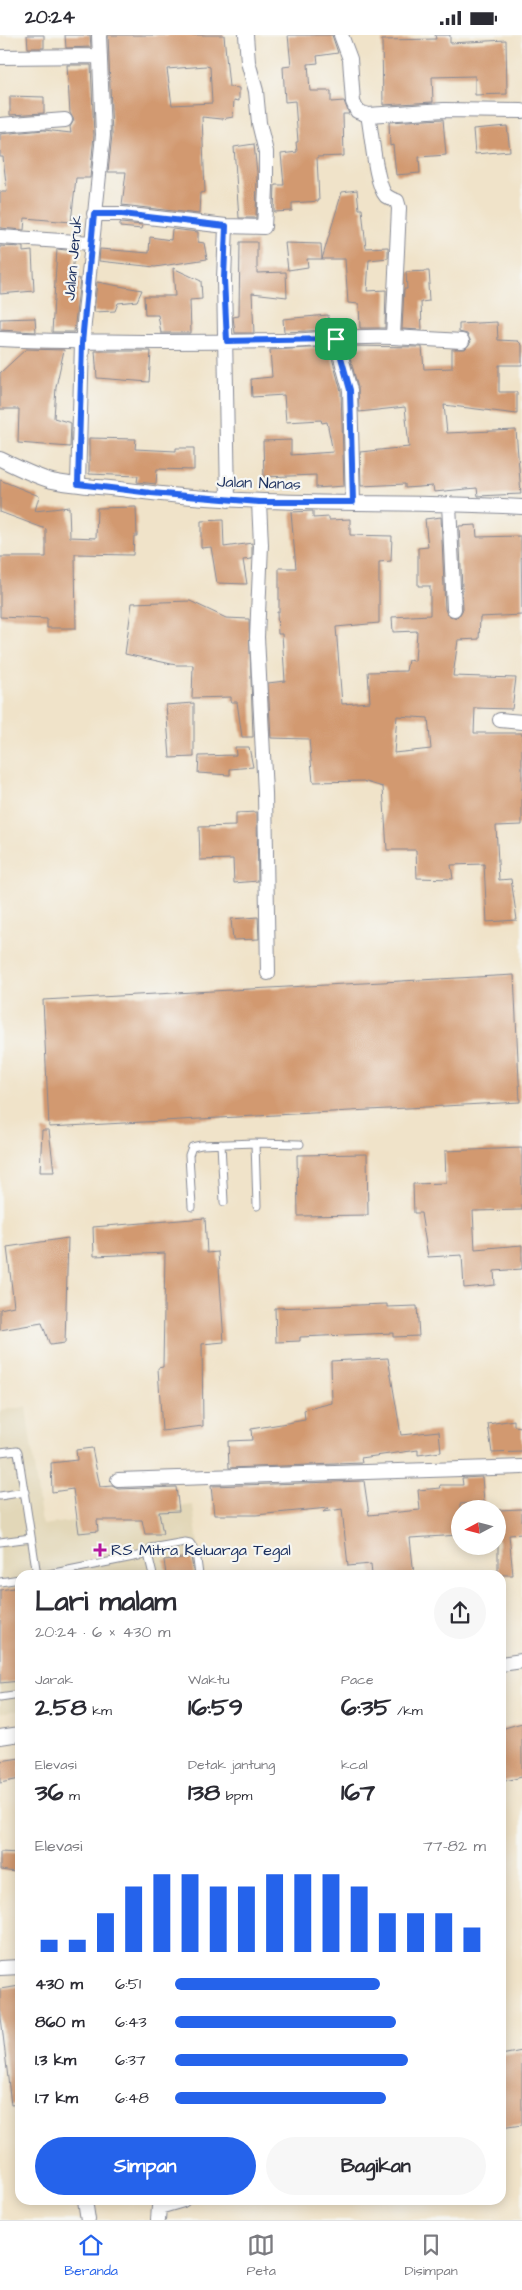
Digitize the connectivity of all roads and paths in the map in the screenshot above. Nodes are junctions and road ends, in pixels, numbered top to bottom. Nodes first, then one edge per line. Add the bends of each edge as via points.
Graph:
1 (99, 35) edge
2 (246, 35) edge
3 (341, 35) edge
4 (100, 56) junction
5 (0, 57) edge
6 (522, 111) edge
7 (368, 115) junction
8 (66, 120) dead end
9 (0, 125) edge
10 (94, 214) junction
11 (226, 226) junction
12 (0, 237) edge
13 (92, 243) junction
14 (393, 337) junction
15 (0, 339) edge
16 (336, 339) junction
17 (227, 341) junction
18 (462, 341) dead end
19 (82, 343) junction
20 (0, 459) edge
21 (78, 484) junction
22 (228, 499) junction
23 (259, 502) junction
24 (353, 502) junction
25 (449, 504) junction
26 (522, 507) edge
27 (454, 609) dead end
28 (500, 720) dead end
29 (522, 722) edge
30 (268, 973) dead end
31 (255, 1143) junction
32 (221, 1144) junction
33 (300, 1144) dead end
34 (224, 1202) dead end
35 (257, 1206) dead end
36 (192, 1207) dead end
37 (0, 1452) edge
38 (522, 1467) edge
39 (118, 1480) dead end
40 (25, 1492) junction
41 (0, 1496) edge
42 (31, 1538) junction
43 (0, 1542) edge
44 (148, 1554) junction
45 (36, 1570) edge
46 (69, 1570) edge
47 (152, 1570) edge
48 (198, 1570) edge
49 (15, 1580) edge
50 (0, 1582) edge
51 (522, 1661) edge
52 (506, 1663) edge
53 (15, 1695) edge
54 (0, 1697) edge
55 (15, 1735) edge
56 (0, 1737) edge
57 (15, 1967) edge
58 (0, 1968) edge
59 (86, 2205) edge
60 (166, 2205) edge
61 (88, 2220) edge
62 (158, 2220) edge

1 - 4 street, Jalan Jeruk
2 - 11 street via 248,62 266,152 265,225 262,228
3 - 7 street via 350,59 355,107
4 - 5 street
4 - 10 street, Jalan Jeruk via 103,135
6 - 7 street
7 - 14 street via 382,190 387,197 397,201 400,208
8 - 9 street
10 - 11 street via 122,214
10 - 13 street, Jalan Jeruk
11 - 17 street
12 - 13 street
13 - 19 street, Jalan Jeruk
14 - 16 street
14 - 18 street
15 - 19 street
16 - 17 street
16 - 24 street via 350,390
17 - 19 street
17 - 22 street
19 - 21 street, Jalan Jeruk
20 - 21 street, Jalan Nanas via 36,476
21 - 22 street, Jalan Nanas
22 - 23 street, Jalan Nanas
23 - 24 street, Jalan Nanas
23 - 30 street via 261,545 257,637 265,793
24 - 25 street, Jalan Nanas
25 - 26 street, Jalan Nanas
25 - 27 street
28 - 29 street
31 - 32 lane
31 - 33 lane
31 - 35 lane
32 - 34 lane
32 - 36 lane via 192,1147 189,1155
37 - 40 lane via 18,1451
38 - 39 street
40 - 41 lane
40 - 42 lane
42 - 43 lane
42 - 45 lane
44 - 46 lane
44 - 47 lane
44 - 48 lane via 150,1548 190,1543 196,1552
49 - 50 lane
51 - 52 street
53 - 54 lane
55 - 56 street
57 - 58 street
59 - 61 street
60 - 62 street via 159,2207

